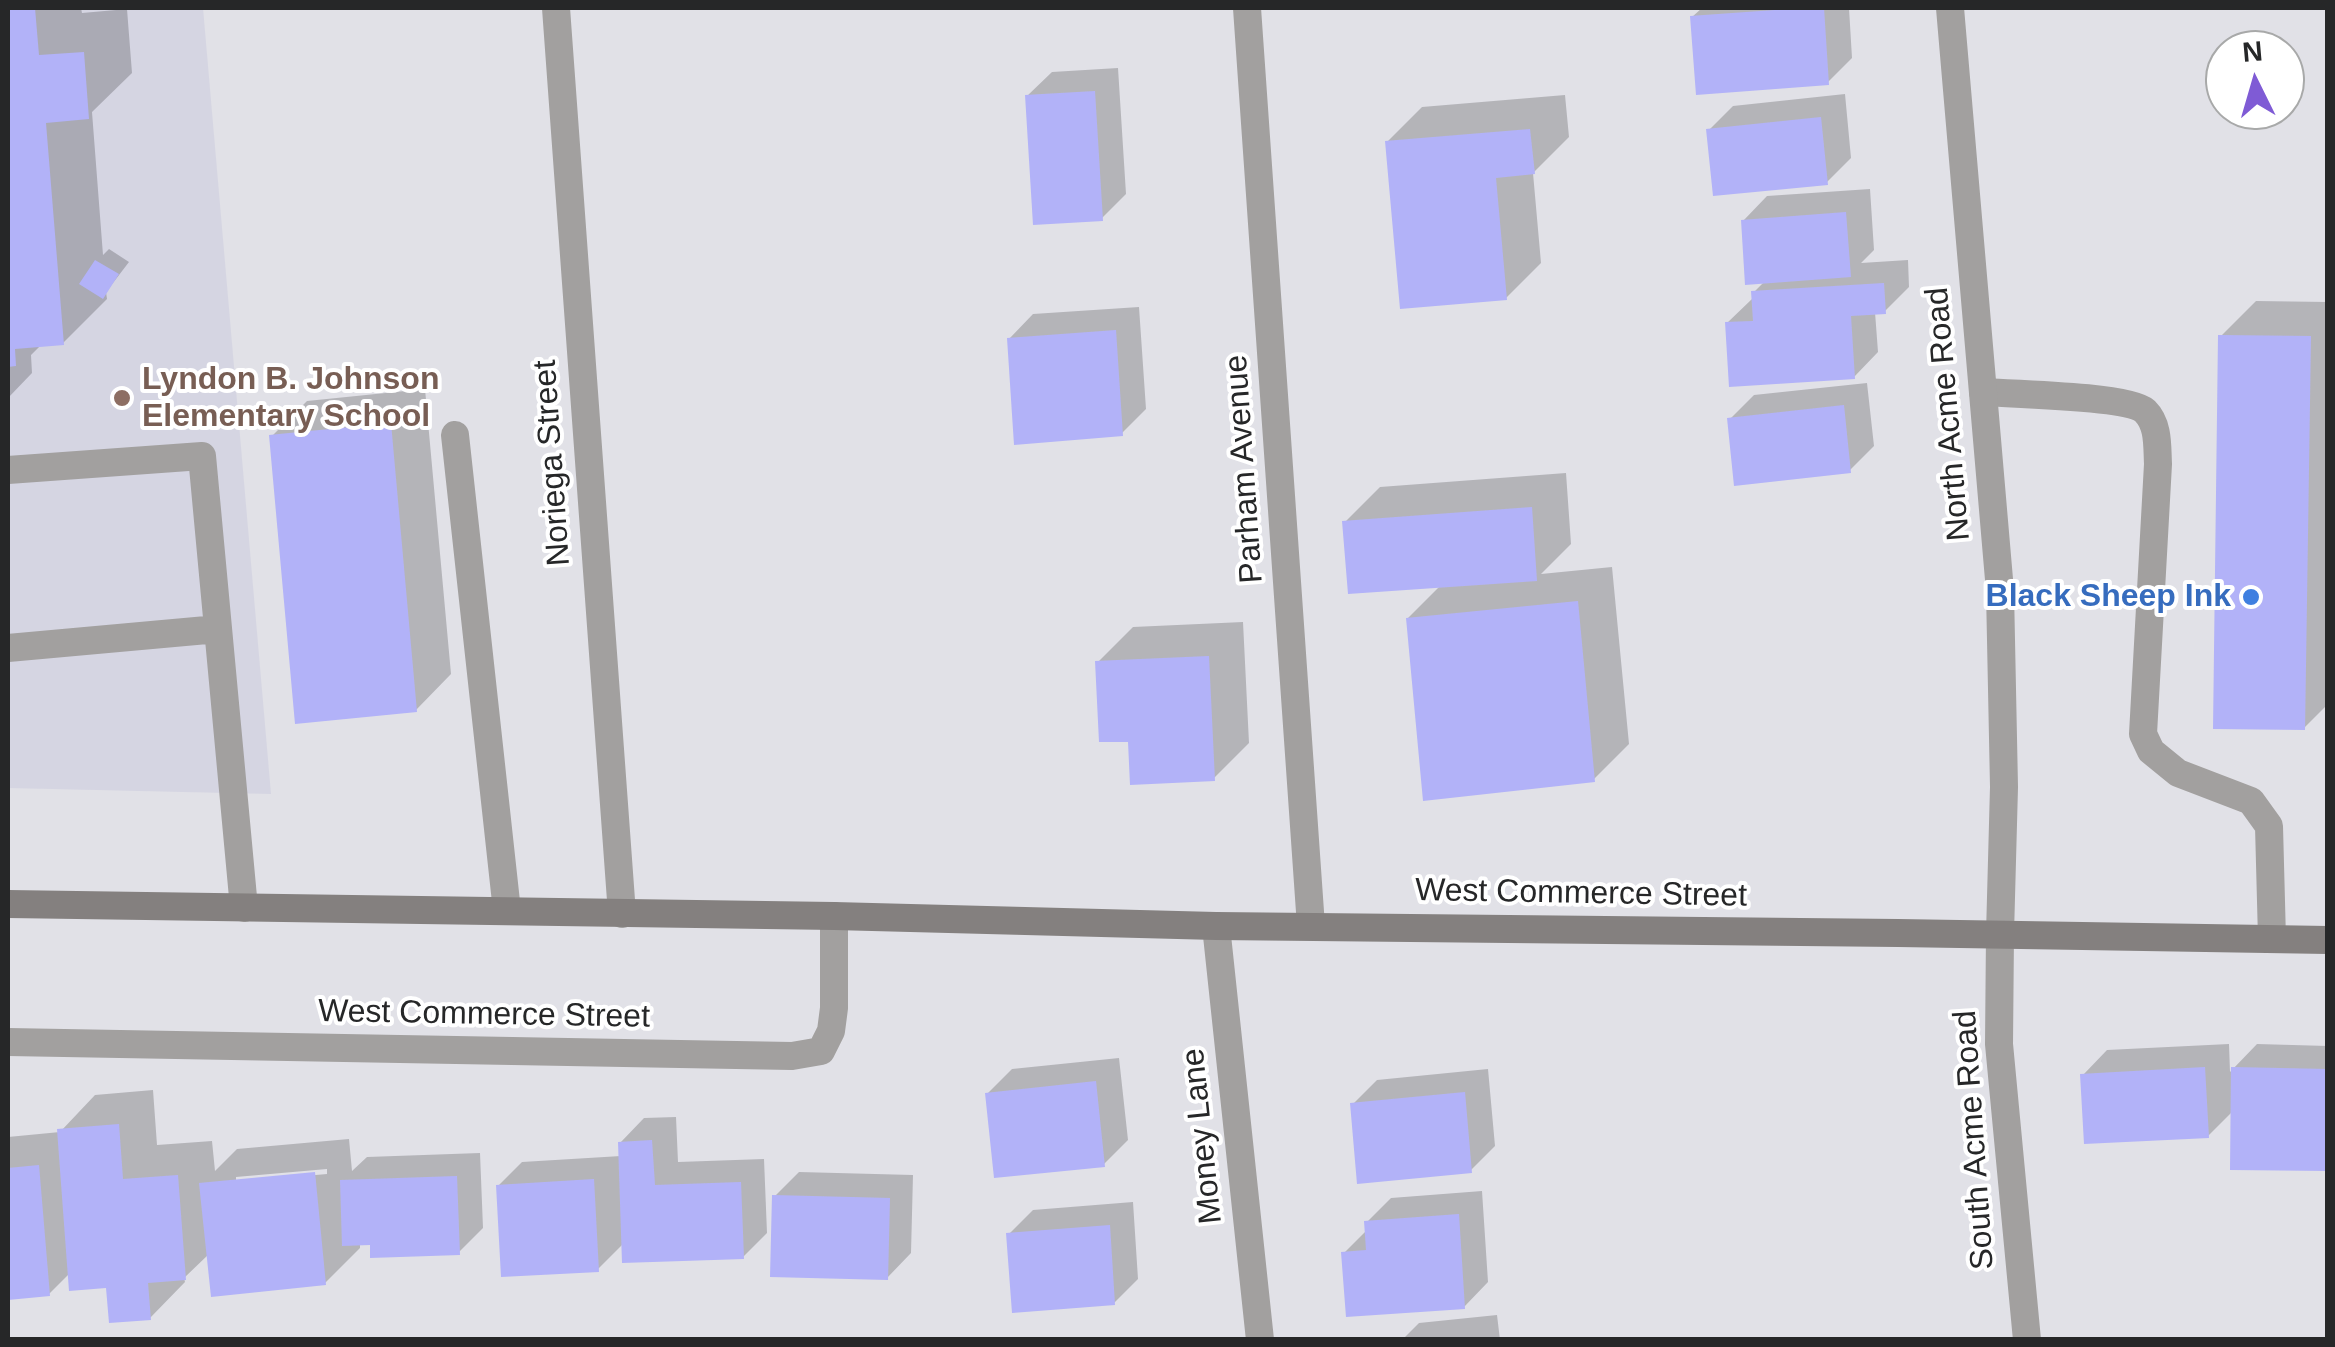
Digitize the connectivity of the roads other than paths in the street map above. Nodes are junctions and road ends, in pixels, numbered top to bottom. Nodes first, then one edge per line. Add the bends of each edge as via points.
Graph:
1 (556, 8) edge
2 (1248, 8) edge
3 (1950, 8) edge
4 (1982, 392) junction
5 (455, 435) dead end
6 (8, 470) edge
7 (218, 629) junction
8 (8, 648) edge
9 (8, 904) edge
10 (244, 908) junction
11 (507, 911) junction
12 (622, 914) junction
13 (834, 916) junction
14 (1216, 926) junction
15 (1311, 926) junction
16 (2000, 934) junction
17 (2272, 938) junction
18 (2328, 940) edge
19 (8, 1042) edge
20 (1260, 1340) edge
21 (2027, 1340) edge

1 - 12 street, Noriega Street
2 - 15 street, Parham Avenue
3 - 4 street, North Acme Road
4 - 16 street, North Acme Road via 2000,591
4 - 17 street via 2135,405 2153,422 2158,464 2143,734 2150,751 2178,773 2252,801 2269,826
5 - 11 street
6 - 7 street via 202,456
7 - 8 street
7 - 10 street
9 - 10 main road, West Commerce Street
10 - 11 main road, West Commerce Street
11 - 12 main road, West Commerce Street
12 - 13 main road, West Commerce Street
13 - 14 main road, West Commerce Street
13 - 19 street, West Commerce Street via 831,1031 821,1050 792,1056
14 - 15 main road, West Commerce Street
14 - 20 street, Money Lane
15 - 16 main road, West Commerce Street
16 - 17 main road, West Commerce Street
16 - 21 street, South Acme Road via 1999,1044
17 - 18 main road, West Commerce Street

